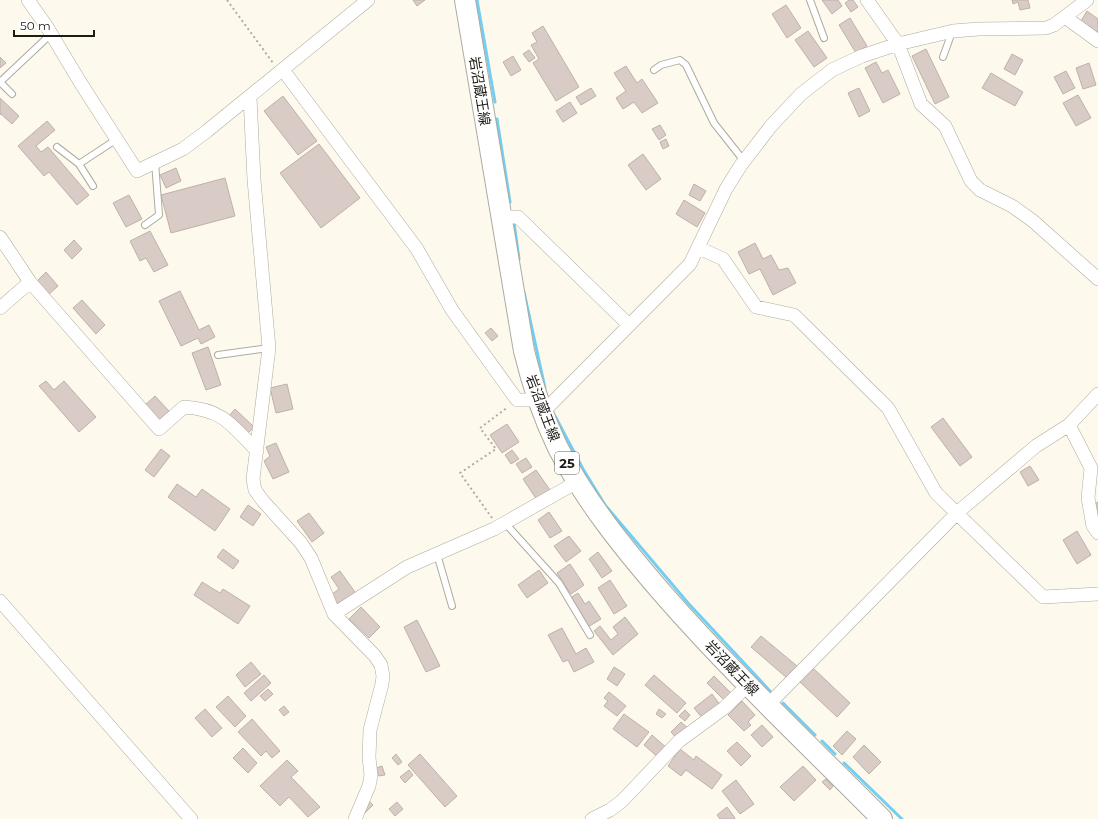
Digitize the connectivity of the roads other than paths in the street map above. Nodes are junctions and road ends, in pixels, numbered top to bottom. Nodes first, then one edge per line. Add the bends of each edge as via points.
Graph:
1 (28, 0) edge
2 (368, 0) edge
3 (465, 0) edge
4 (810, 0) edge
5 (867, 0) edge
6 (1087, 0) edge
7 (1068, 10) edge
8 (952, 31) junction
9 (51, 34) junction
10 (824, 38) dead end
11 (1098, 41) edge
12 (898, 44) junction
13 (943, 57) dead end
14 (654, 70) dead end
15 (282, 71) junction
16 (0, 82) edge
17 (12, 94) dead end
18 (250, 97) junction
19 (117, 139) junction
20 (57, 147) dead end
21 (744, 160) junction
22 (155, 162) junction
23 (79, 164) junction
24 (93, 186) dead end
25 (501, 217) junction
26 (145, 225) dead end
27 (0, 237) edge
28 (699, 248) junction
29 (1098, 279) edge
30 (30, 282) junction
31 (0, 308) edge
32 (629, 325) junction
33 (269, 348) junction
34 (218, 355) dead end
35 (1098, 394) edge
36 (541, 406) junction
37 (1069, 425) junction
38 (257, 451) junction
39 (577, 482) junction
40 (958, 512) junction
41 (501, 525) junction
42 (1098, 533) edge
43 (437, 554) junction
44 (1098, 594) edge
45 (0, 601) edge
46 (452, 606) dead end
47 (334, 614) junction
48 (590, 635) dead end
49 (748, 686) junction
50 (768, 705) junction
51 (191, 819) edge
52 (355, 819) edge
53 (592, 819) edge
54 (882, 819) edge

1 - 9 street
2 - 15 street
3 - 25 main road, 岩沼蔵王線 / 25
4 - 10 lane
5 - 12 street
6 - 7 street
7 - 8 street via 1054,25 1038,29
7 - 11 street
8 - 12 street
8 - 13 lane
9 - 16 lane
9 - 19 street
12 - 21 street via 862,56 832,70 801,94
12 - 29 street via 922,104 945,126 971,182 1033,221
14 - 21 lane via 661,65 680,60 686,65 714,122
15 - 18 street
15 - 36 street via 417,249 452,310 517,400
16 - 17 lane
18 - 22 street via 183,149
18 - 33 street via 254,180
19 - 22 street via 137,171
19 - 23 lane
20 - 23 lane
21 - 28 street via 726,189
22 - 26 lane via 159,215
23 - 24 lane
25 - 32 street via 518,217
25 - 36 main road, 岩沼蔵王線 / 25 via 524,351 532,384
27 - 30 street
28 - 32 street via 690,264
28 - 40 street via 723,258 756,307 794,316 888,408 936,493
30 - 31 street
30 - 38 street via 159,429 184,407 197,408 224,418
32 - 36 street
33 - 34 lane
33 - 38 street
35 - 37 street
36 - 39 main road, 岩沼蔵王線 / 25 via 558,447
37 - 40 street via 1036,446
37 - 42 street via 1091,468 1088,498 1093,526
38 - 47 street via 253,479 255,490 311,558
39 - 41 street
39 - 49 main road, 岩沼蔵王線 / 25 via 643,570
40 - 44 street via 1043,597
40 - 50 street
41 - 43 street
41 - 48 lane via 559,583
43 - 46 lane
43 - 47 street via 407,567
45 - 51 street
47 - 52 street via 375,656 381,665 383,676 370,730 370,781
49 - 50 main road, 岩沼蔵王線 / 25
49 - 53 street via 724,708 679,741 622,801
50 - 54 main road, 岩沼蔵王線 / 25

